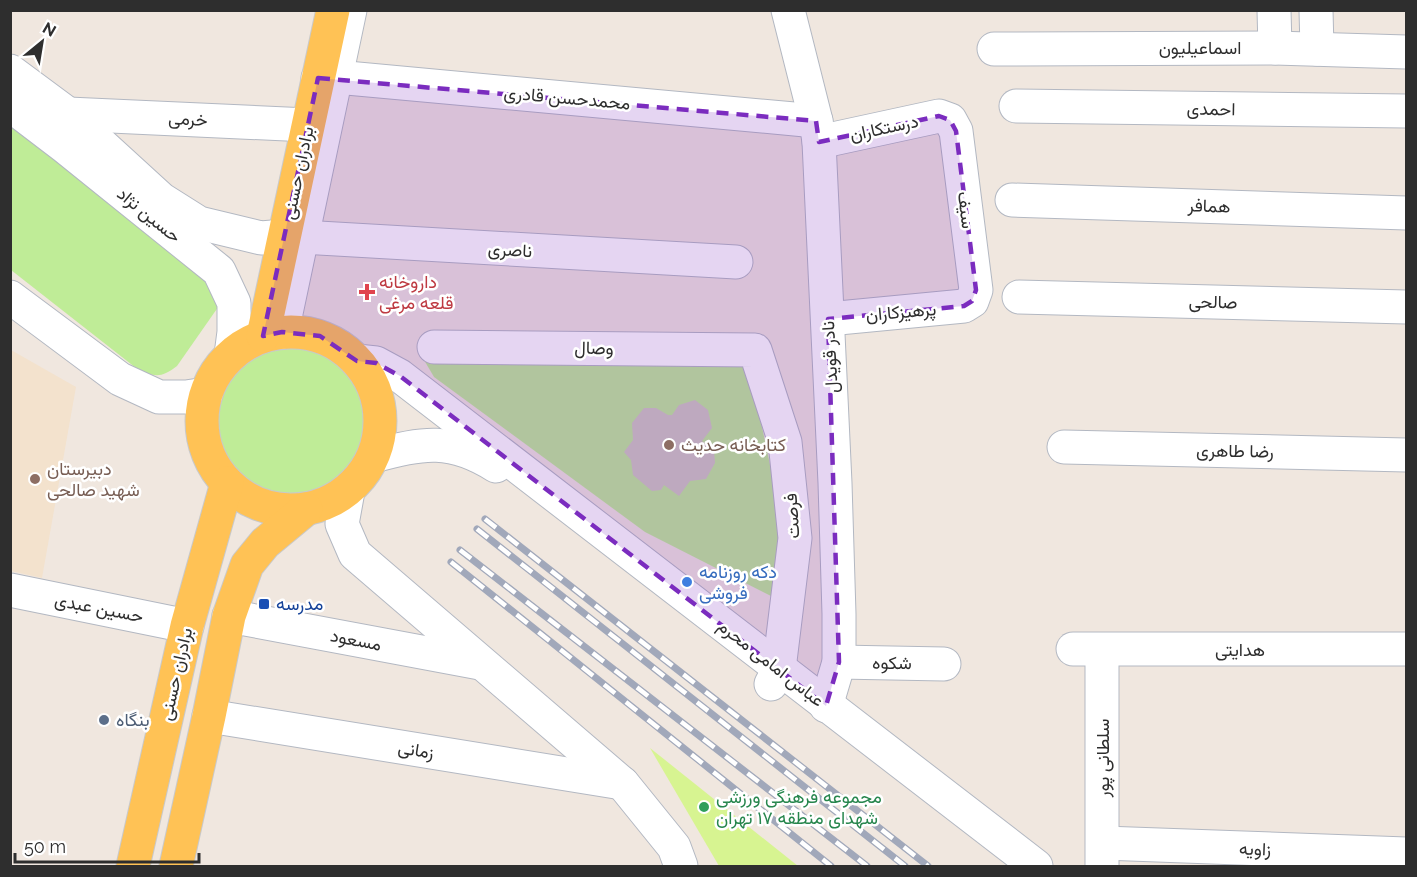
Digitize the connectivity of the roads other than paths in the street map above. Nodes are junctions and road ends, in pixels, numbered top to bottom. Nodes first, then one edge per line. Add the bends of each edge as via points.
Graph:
1 (333, 10) edge
2 (350, 10) edge
3 (789, 10) edge
4 (1274, 10) edge
5 (1316, 10) edge
6 (994, 48) dead end
7 (1275, 48) junction
8 (1317, 49) junction
9 (1407, 52) edge
10 (10, 71) edge
11 (327, 78) junction
12 (10, 105) edge
13 (1016, 106) dead end
14 (1407, 111) edge
15 (68, 114) junction
16 (950, 120) joint
17 (308, 124) junction
18 (818, 131) junction
19 (65, 147) junction
20 (1012, 200) dead end
21 (1407, 213) edge
22 (293, 238) junction
23 (736, 262) dead end
24 (10, 297) edge
25 (1020, 297) dead end
26 (972, 301) joint
27 (1407, 307) edge
28 (828, 319) junction
29 (272, 334) junction
30 (434, 346) dead end
31 (755, 350) joint
32 (231, 355) junction
33 (357, 361) junction
34 (206, 394) junction
35 (1064, 447) dead end
36 (1407, 455) edge
37 (374, 456) junction
38 (227, 483) junction
39 (348, 491) junction
40 (306, 509) junction
41 (10, 590) edge
42 (229, 616) junction
43 (187, 626) junction
44 (1407, 649) edge
45 (1087, 650) joint
46 (839, 662) junction
47 (484, 664) junction
48 (944, 664) dead end
49 (775, 677) junction
50 (826, 706) junction
51 (209, 716) junction
52 (623, 784) junction
53 (140, 832) junction
54 (178, 854) edge
55 (1407, 854) edge
56 (1103, 855) edge
57 (133, 867) edge
58 (681, 867) edge
59 (1010, 867) edge
60 (1036, 867) edge

1 - 11 main road, برادران حسنی
2 - 11 street
3 - 18 street, نادر قویدل
4 - 7 street
5 - 8 street
6 - 7 street, اسماعیلیون
7 - 8 street, اسماعیلیون
8 - 9 street, اسماعیلیون
10 - 15 street, ناصری
11 - 17 main road, برادران حسنی
11 - 18 street, محمدحسن قادری
11 - 22 street
12 - 19 street, حسین نژاد
13 - 14 street, احمدی
15 - 17 street, خرمی
15 - 19 street
15 - 22 street, ناصری via 161,199 199,223 261,238
16 - 18 street, درستکاران via 939,116
16 - 26 street, سیف via 956,131 976,290
17 - 22 main road, برادران حسنی
18 - 28 street, نادر قویدل
19 - 32 street, حسین نژاد via 219,271 234,303
20 - 21 street, همافر
22 - 23 street, ناصری
22 - 29 street
24 - 34 street via 120,379 159,397
25 - 27 street, صالحی
26 - 28 street, پرهیزکاران via 964,306
28 - 46 street, نادر قویدل
29 - 32 main road
29 - 33 main road via 301,332 320,336 338,344
30 - 31 street, وصال
31 - 49 street, فرصت via 785,442 795,538
32 - 34 main road
33 - 37 main road via 372,382 380,406 381,431
33 - 49 street, عباس امامی محرم via 376,363 400,376
34 - 38 main road via 204,442
35 - 36 street, رضا طاهری
37 - 39 main road
37 - 49 street, عباس امامی محرم via 408,446 436,445 464,449 494,465
38 - 40 main road via 250,500 278,510
38 - 43 main road, برادران حسنی
39 - 40 main road via 328,503
39 - 47 street via 342,524 355,554
40 - 42 main road via 264,543 247,565
41 - 43 street, حسین عبدی
42 - 47 street, مسعود
42 - 51 main road
43 - 53 main road, برادران حسنی
44 - 45 street, هدایتی
45 - 56 street, سلطانی پور
46 - 48 street, شکوه
46 - 50 street, نادر قویدل
47 - 52 street
49 - 50 street, عباس امامی محرم
49 - 59 street, عباس امامی محرم
50 - 60 street, عباس امامی محرم
51 - 52 street, زمانی
51 - 54 main road
52 - 58 street via 674,847
53 - 54 main road
53 - 57 main road, برادران حسنی
55 - 56 street, زاویه

